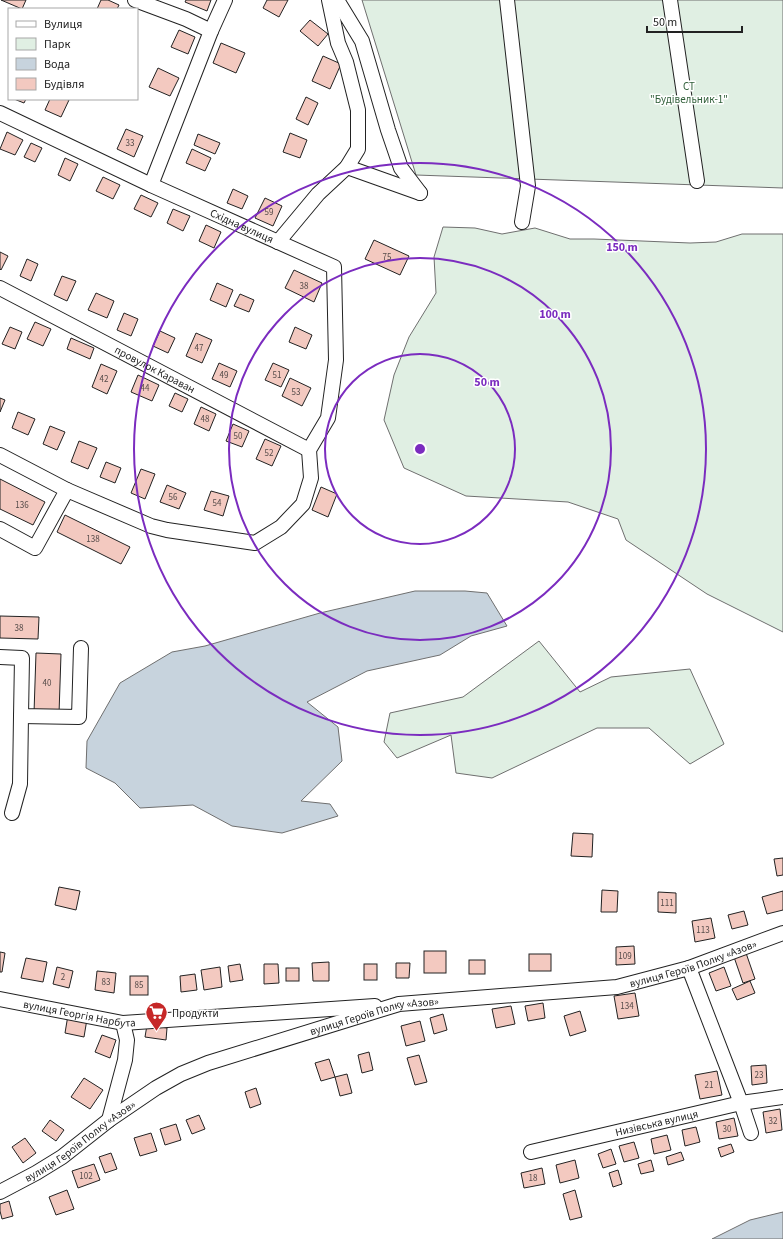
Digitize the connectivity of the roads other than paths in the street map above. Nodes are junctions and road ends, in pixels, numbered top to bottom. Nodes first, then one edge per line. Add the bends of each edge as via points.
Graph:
1 (135, 0) edge
2 (226, 0) edge
3 (330, 0) edge
4 (337, 0) edge
5 (507, 0) edge
6 (670, 0) edge
7 (211, 31) junction
8 (0, 113) edge
9 (347, 167) junction
10 (697, 180) dead end
11 (151, 185) junction
12 (522, 222) dead end
13 (278, 242) junction
14 (0, 288) edge
15 (309, 450) junction
16 (0, 455) edge
17 (66, 490) junction
18 (0, 529) edge
19 (81, 648) dead end
20 (0, 657) edge
21 (21, 716) junction
22 (12, 813) dead end
23 (783, 933) edge
24 (688, 968) junction
25 (0, 999) edge
26 (399, 1004) junction
27 (123, 1023) junction
28 (783, 1097) edge
29 (741, 1104) junction
30 (109, 1120) junction
31 (751, 1133) dead end
32 (531, 1152) dead end
33 (0, 1192) edge

1 - 7 street
2 - 7 street
3 - 9 street via 338,43 346,62 358,110 358,149
4 - 9 street via 362,40 401,168 420,193
5 - 12 street via 528,186
6 - 10 street
7 - 11 street
8 - 11 street, Східна вулиця
9 - 13 street via 318,194
11 - 13 street, Східна вулиця
13 - 15 street, Східна вулиця via 334,267 336,360 328,418
14 - 15 street, провулок Караван
15 - 17 street via 311,478 303,504 281,527 255,543 150,526
16 - 17 street
17 - 18 street via 35,548
19 - 21 street via 79,717
20 - 21 street via 22,658
21 - 22 street via 20,784
23 - 24 street, вулиця Героїв Полку «Азов»
24 - 26 street, вулиця Героїв Полку «Азов» via 617,987
24 - 29 street
25 - 27 street, вулиця Георгія Нарбута
26 - 27 street, вулиця Георгія Нарбута
26 - 30 street, вулиця Героїв Полку «Азов» via 208,1063 156,1088
27 - 30 street via 127,1040 125,1060
28 - 29 street, Низівська вулиця
29 - 31 street
29 - 32 street, Низівська вулиця
30 - 33 street, вулиця Героїв Полку «Азов» via 62,1157

